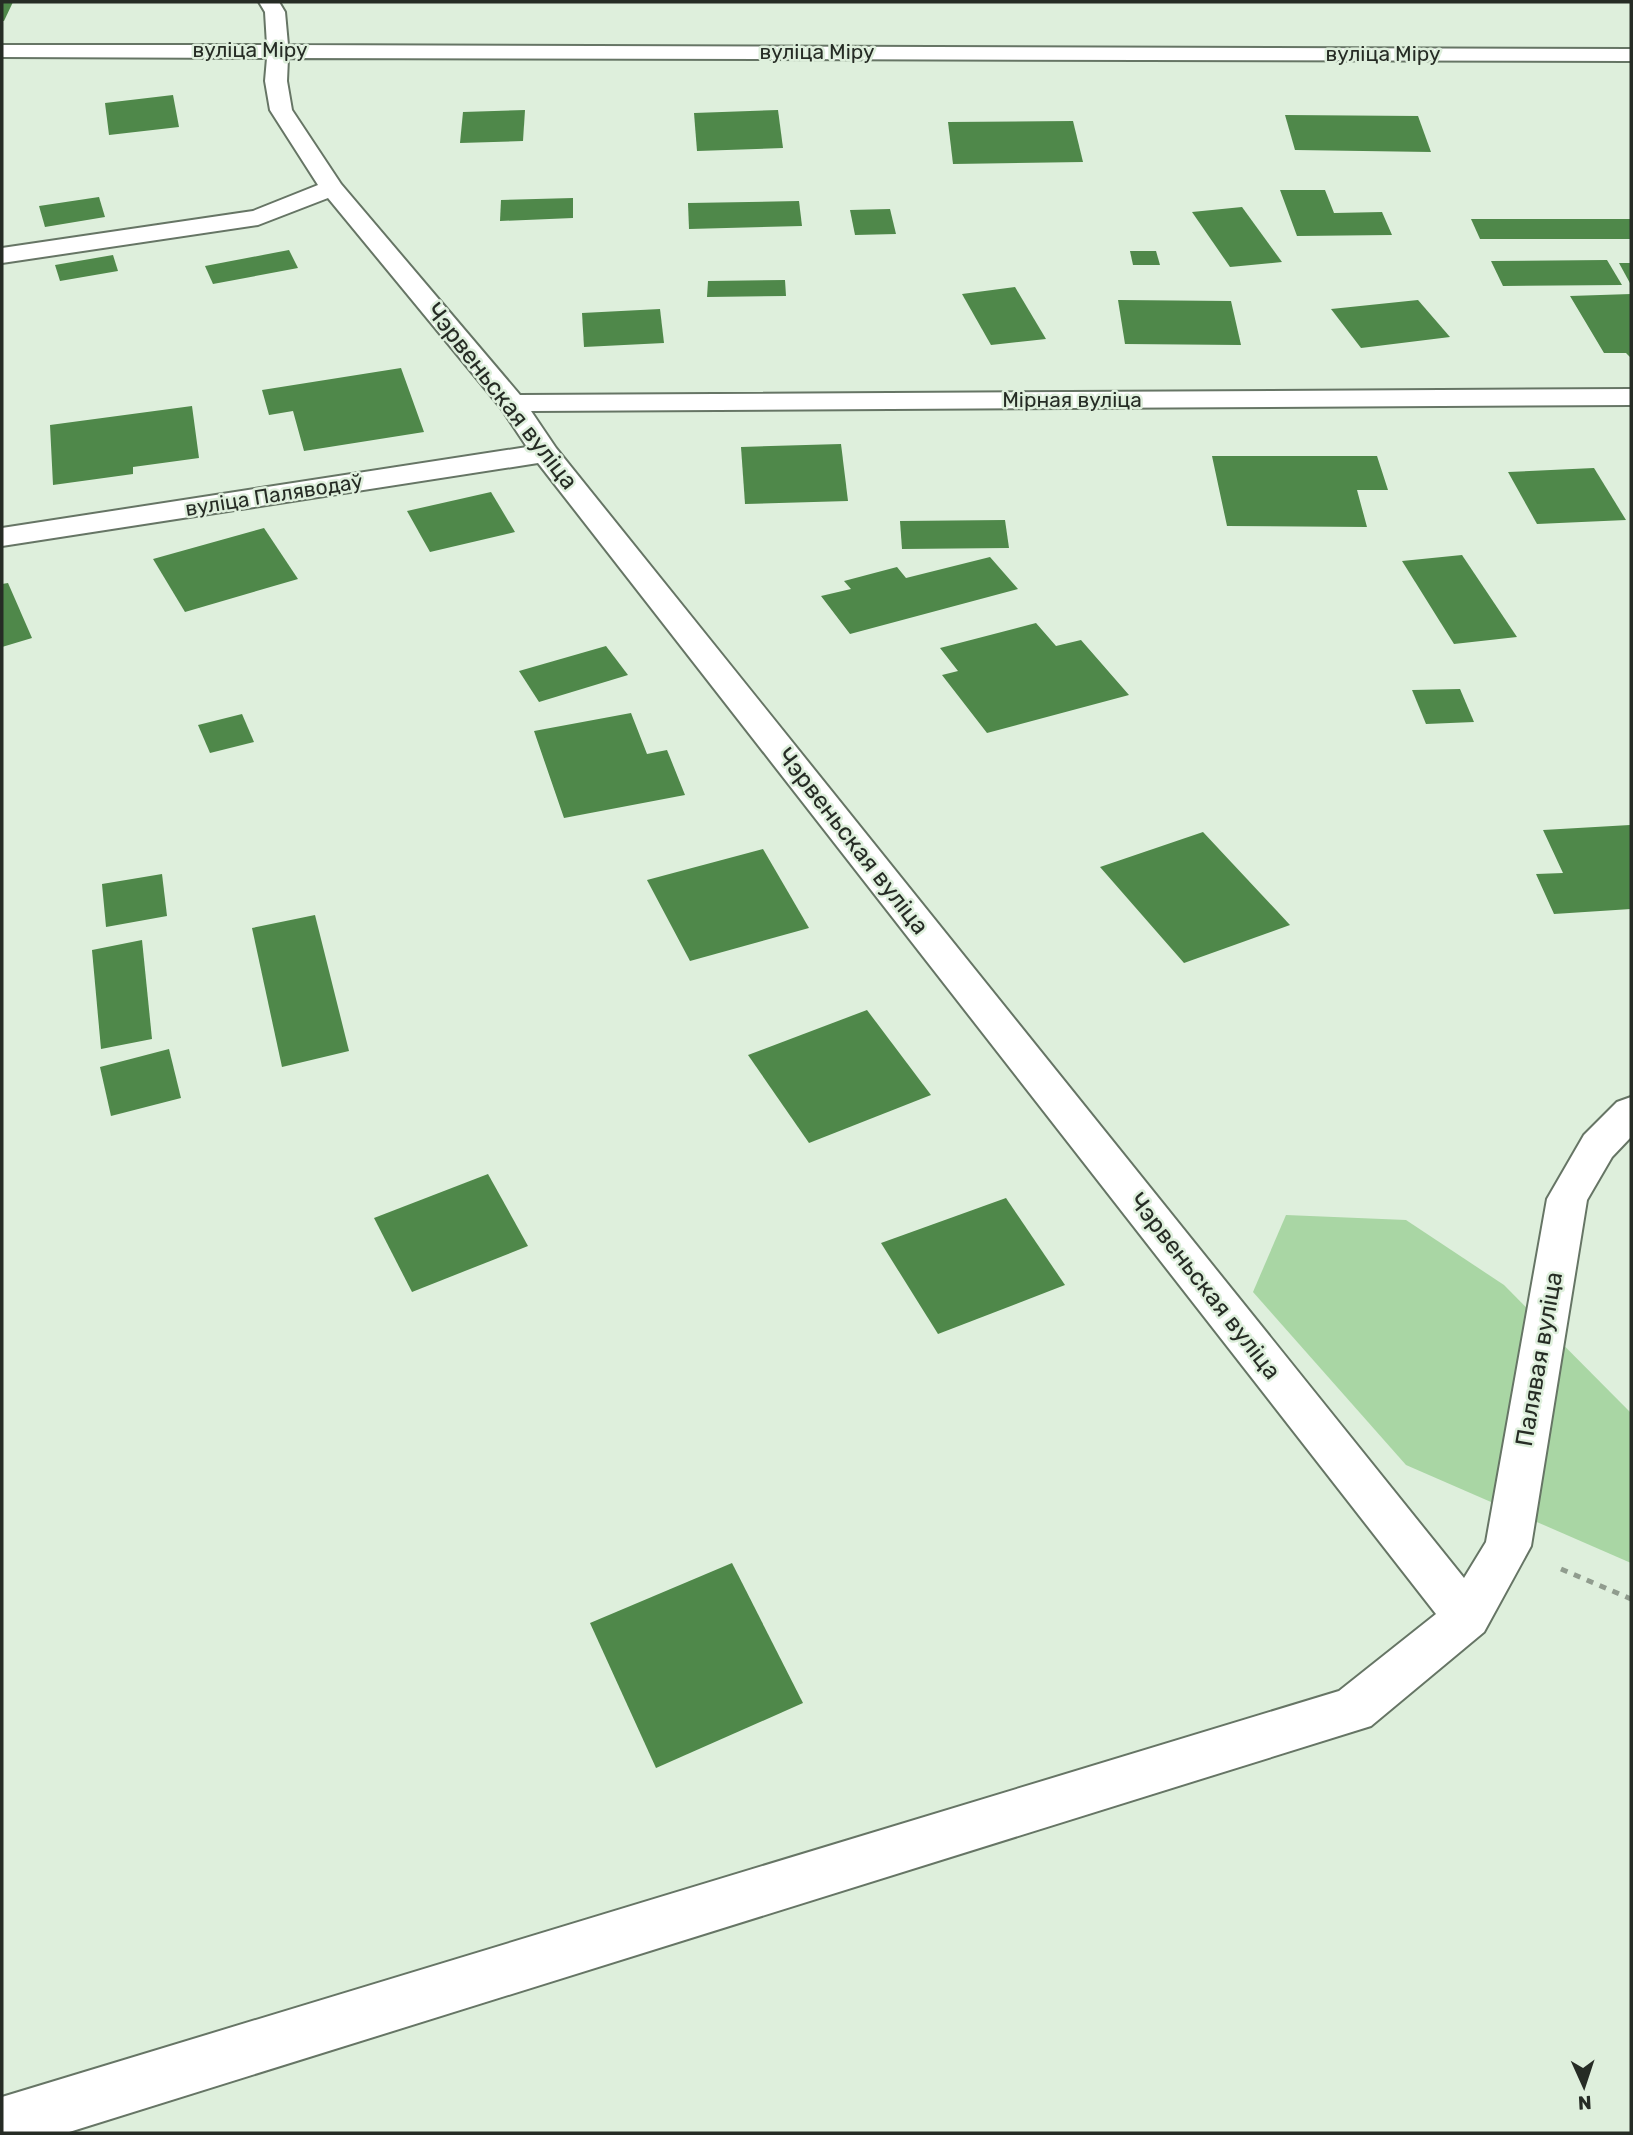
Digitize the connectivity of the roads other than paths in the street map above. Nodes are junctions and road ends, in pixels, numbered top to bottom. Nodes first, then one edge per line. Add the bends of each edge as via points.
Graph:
1 (269, 2) edge
2 (278, 50) junction
3 (2, 51) edge
4 (1631, 55) edge
5 (332, 188) junction
6 (2, 256) edge
7 (1631, 397) edge
8 (512, 404) junction
9 (545, 453) junction
10 (2, 537) edge
11 (1631, 1112) edge
12 (1466, 1617) junction
13 (2, 2125) edge

1 - 2 street, Чэрвеньская вуліца via 275,12
2 - 3 street, вуліца Міру
2 - 4 street, вуліца Міру
2 - 5 street, Чэрвеньская вуліца via 276,81 281,110
5 - 6 street via 258,218
5 - 8 street, Чэрвеньская вуліца
7 - 8 street, Мірная вуліца
8 - 9 street, Чэрвеньская вуліца
9 - 10 street, вуліца Паляводаў
9 - 12 street, Чэрвеньская вуліца
11 - 12 street, Палявая вуліца via 1598,1146 1567,1199 1508,1546
12 - 13 street, Палявая вуліца via 1354,1710

